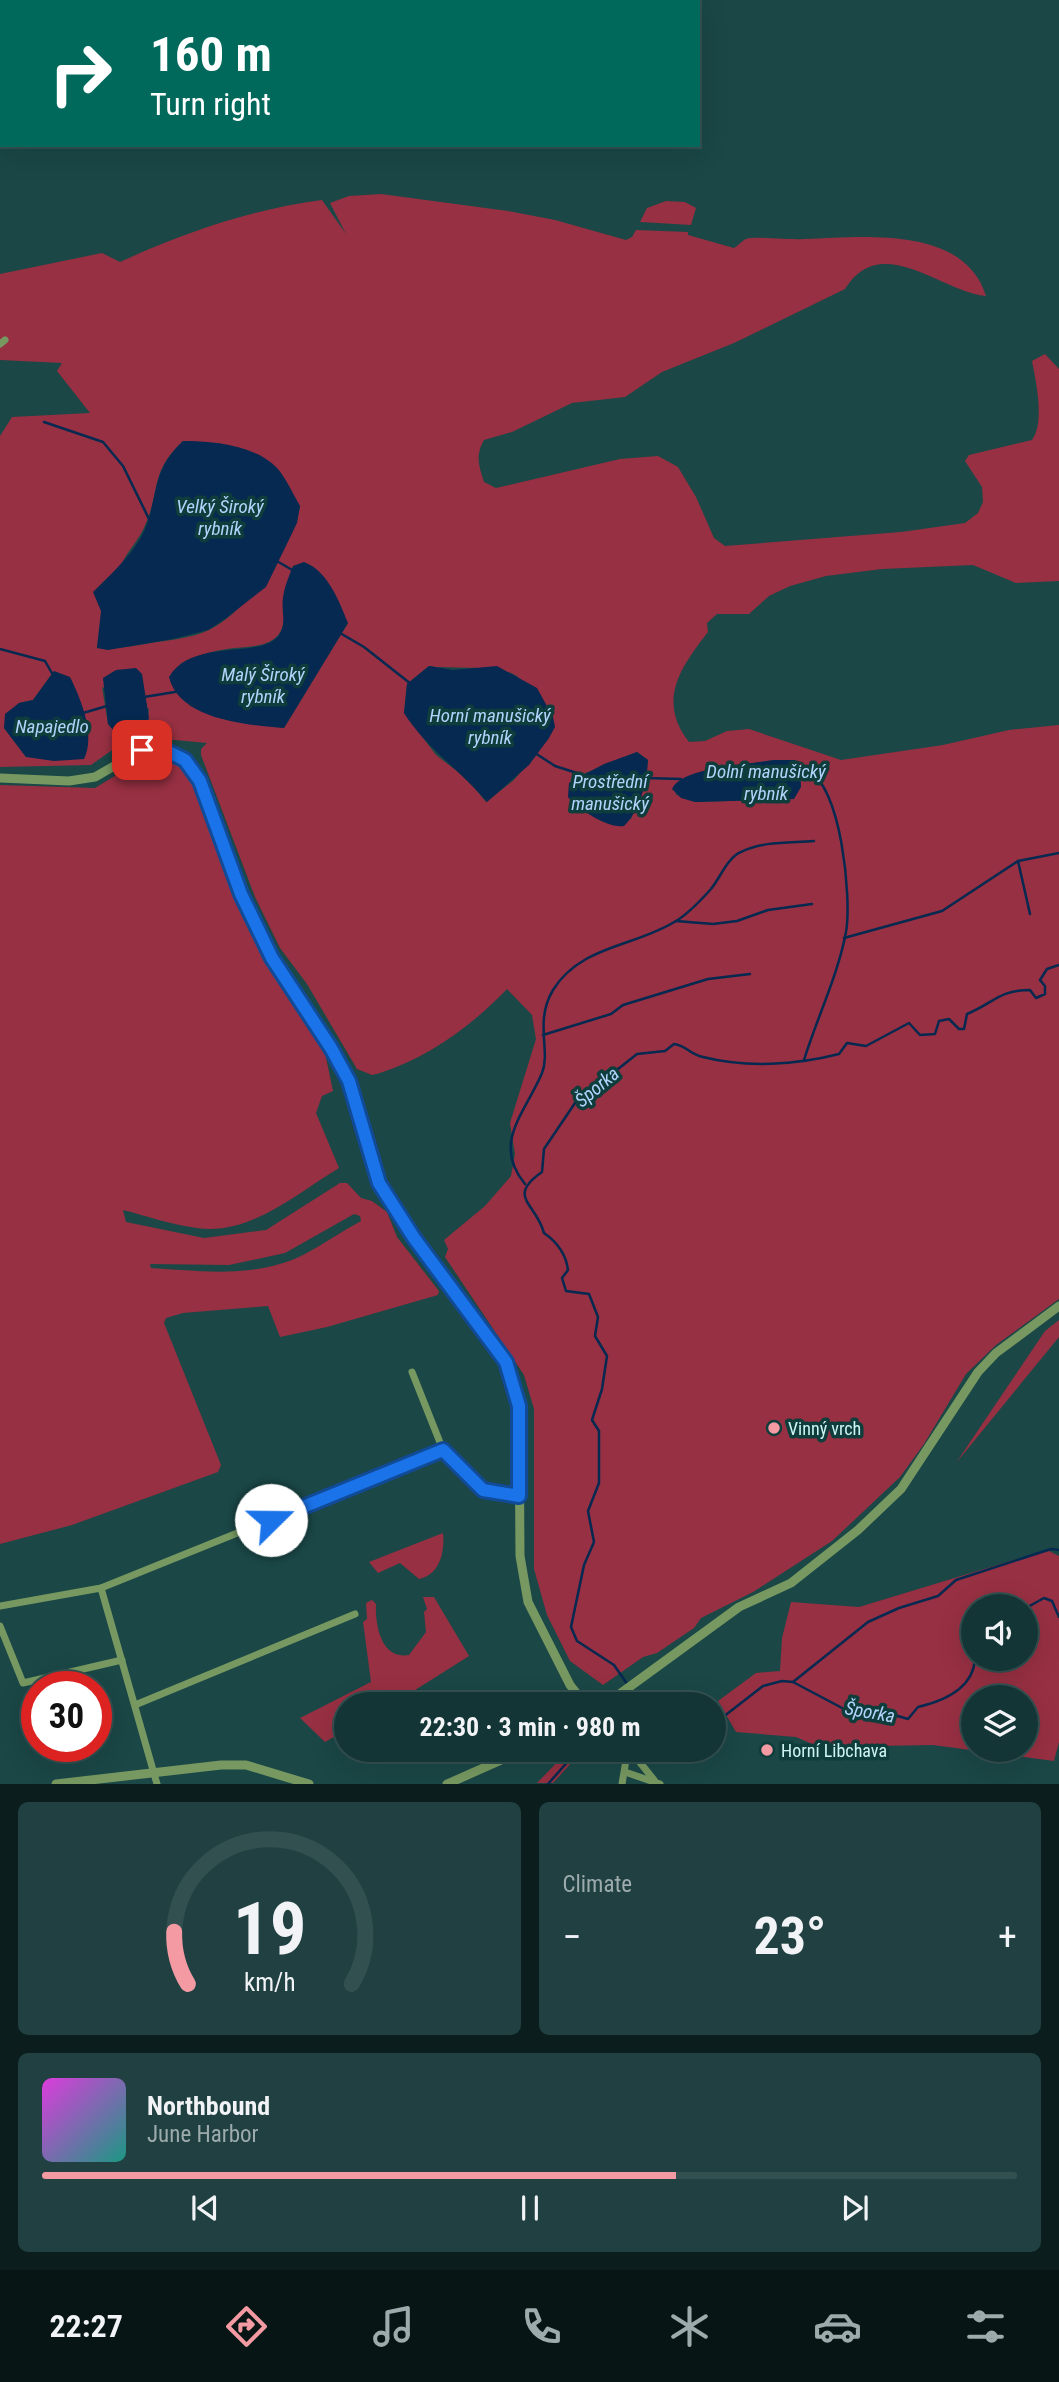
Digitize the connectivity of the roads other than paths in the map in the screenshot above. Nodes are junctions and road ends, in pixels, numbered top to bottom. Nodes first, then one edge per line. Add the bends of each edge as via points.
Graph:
1 (0, 778) edge
2 (1059, 1306) edge
3 (412, 1372) dead end
4 (443, 1450) junction
5 (519, 1496) junction
6 (101, 1588) junction
7 (0, 1606) edge
8 (355, 1614) dead end
9 (0, 1626) edge
10 (122, 1660) junction
11 (576, 1692) edge
12 (625, 1692) edge
13 (135, 1705) junction
14 (496, 1762) edge
15 (626, 1762) edge
16 (640, 1762) edge
17 (625, 1772) junction
18 (154, 1773) junction
19 (657, 1782) edge
20 (56, 1783) edge
21 (157, 1783) edge
22 (309, 1783) edge
23 (447, 1783) edge
24 (622, 1783) edge

1 - 5 street via 69,781 95,777 142,750 167,751 185,760 200,781 241,894 272,958 349,1081 379,1183 506,1362 519,1406
2 - 12 street via 978,1372 901,1489 858,1530 791,1583 738,1607
3 - 4 street
4 - 5 street via 483,1490
4 - 6 street
5 - 11 street via 520,1556 528,1602
6 - 7 street
6 - 10 street
8 - 13 street
9 - 10 street via 23,1683
10 - 13 street
13 - 18 street
14 - 23 street
15 - 17 street
16 - 19 street
17 - 19 street
17 - 24 street
18 - 20 street
18 - 21 street
18 - 22 street via 246,1765

